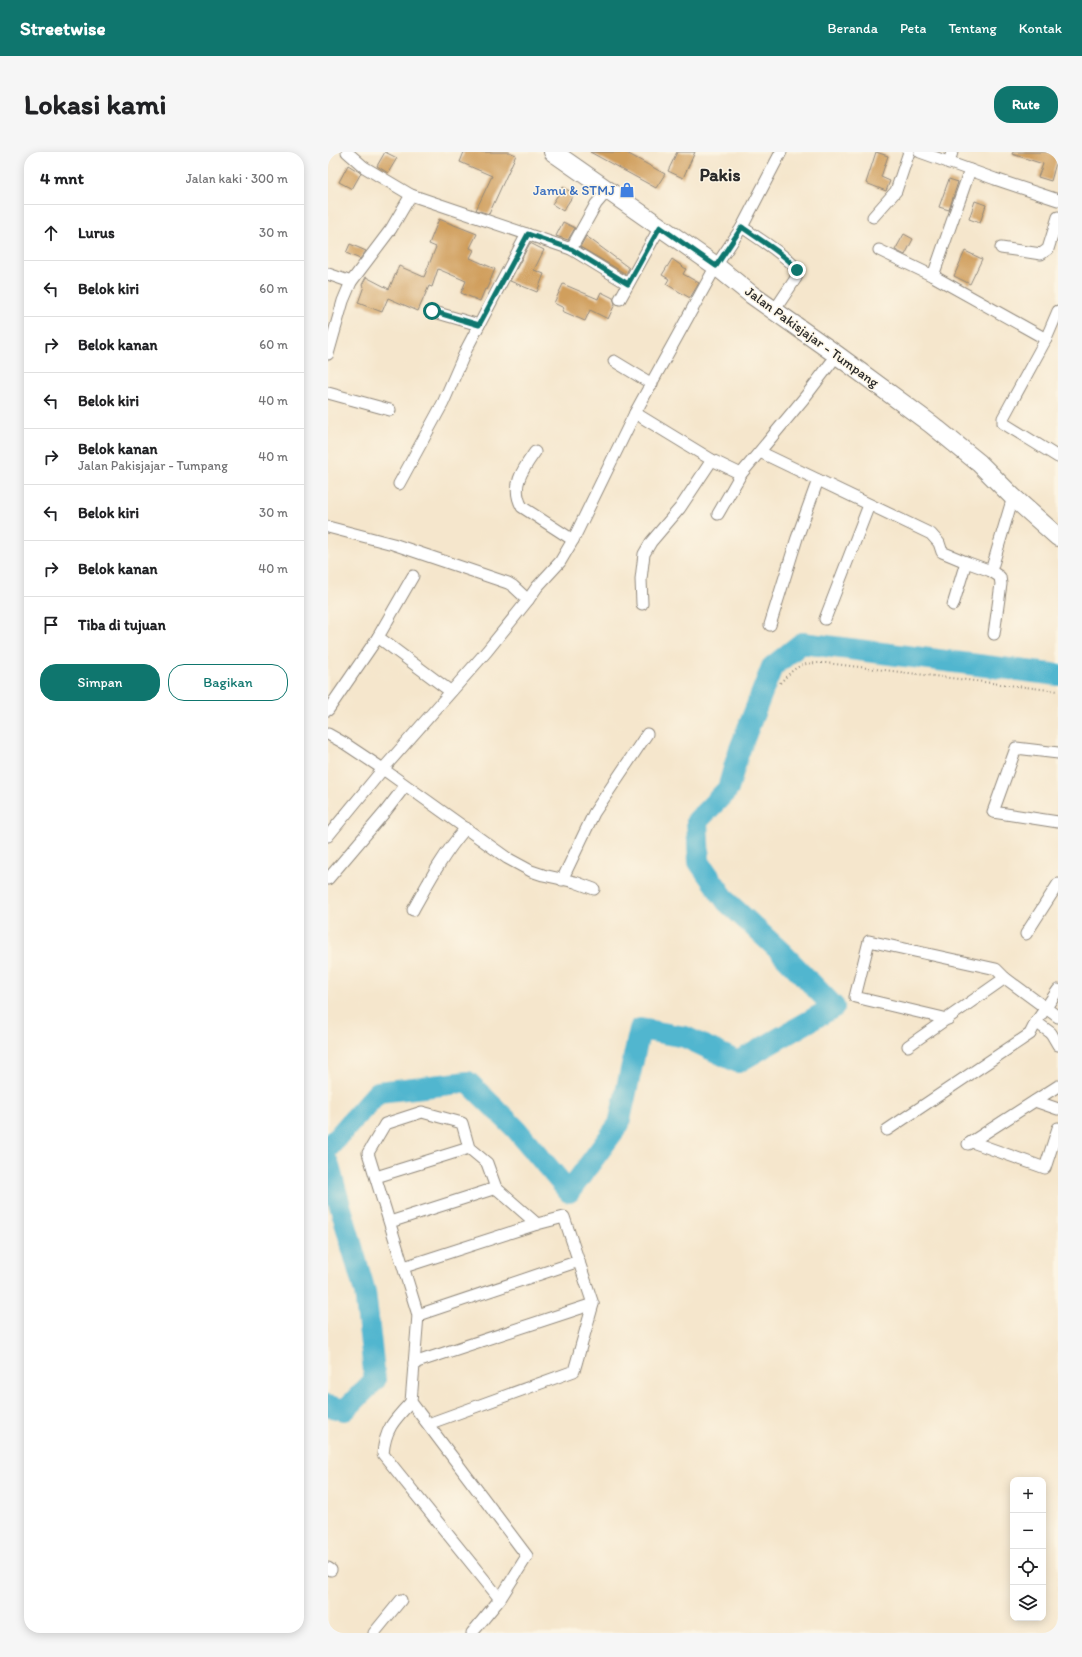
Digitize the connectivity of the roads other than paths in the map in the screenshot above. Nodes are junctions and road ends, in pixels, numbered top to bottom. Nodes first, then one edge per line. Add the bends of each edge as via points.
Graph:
1 (347, 152) edge
2 (554, 152) edge
3 (781, 152) edge
4 (909, 152) edge
5 (920, 152) edge
6 (950, 157) edge
7 (970, 170) junction
8 (608, 190) junction
9 (410, 195) junction
10 (1058, 200) edge
11 (873, 217) dead end
12 (1058, 217) edge
13 (660, 227) junction
14 (742, 227) junction
15 (528, 234) junction
16 (1001, 248) dead end
17 (571, 249) junction
18 (879, 250) dead end
19 (716, 266) junction
20 (328, 274) edge
21 (932, 276) junction
22 (351, 282) junction
23 (628, 284) junction
24 (620, 300) dead end
25 (432, 311) dead end
26 (774, 311) junction
27 (1058, 311) edge
28 (479, 325) junction
29 (1046, 339) junction
30 (328, 354) edge
31 (837, 355) junction
32 (614, 361) dead end
33 (652, 384) junction
34 (328, 393) edge
35 (390, 410) dead end
36 (635, 413) junction
37 (535, 452) dead end
38 (760, 452) junction
39 (1058, 457) edge
40 (712, 460) junction
41 (741, 474) junction
42 (818, 480) junction
43 (399, 484) dead end
44 (1013, 497) junction
45 (870, 505) junction
46 (718, 514) dead end
47 (328, 527) edge
48 (1058, 537) edge
49 (573, 540) junction
50 (966, 562) junction
51 (991, 570) junction
52 (413, 576) dead end
53 (528, 600) junction
54 (642, 604) dead end
55 (952, 605) dead end
56 (825, 619) dead end
57 (770, 625) dead end
58 (994, 634) dead end
59 (378, 637) junction
60 (450, 691) junction
61 (328, 710) edge
62 (328, 734) edge
63 (647, 734) dead end
64 (1058, 753) edge
65 (383, 769) junction
66 (405, 786) junction
67 (1058, 822) edge
68 (466, 828) junction
69 (328, 836) edge
70 (328, 879) edge
71 (562, 880) junction
72 (1058, 884) edge
73 (594, 889) dead end
74 (413, 910) dead end
75 (1026, 934) dead end
76 (1005, 978) junction
77 (1058, 990) edge
78 (1045, 1008) junction
79 (1058, 1018) edge
80 (948, 1019) junction
81 (1036, 1022) junction
82 (1058, 1023) edge
83 (1051, 1033) junction
84 (1058, 1045) edge
85 (908, 1046) dead end
86 (1058, 1086) edge
87 (1035, 1101) junction
88 (1058, 1109) edge
89 (1058, 1128) edge
90 (887, 1130) dead end
91 (469, 1148) junction
92 (376, 1178) junction
93 (496, 1188) junction
94 (390, 1222) junction
95 (537, 1224) junction
96 (579, 1261) junction
97 (404, 1267) junction
98 (593, 1304) junction
99 (418, 1315) junction
100 (414, 1363) junction
101 (411, 1402) junction
102 (428, 1424) junction
103 (500, 1599) junction
104 (400, 1600) dead end
105 (374, 1633) edge
106 (472, 1633) edge

1 - 9 street via 364,167
2 - 8 main road, Jalan Pakisjajar - Tumpang
3 - 14 street
4 - 11 street via 896,191
5 - 6 street
6 - 7 street
7 - 10 street
7 - 21 street
8 - 13 main road, Jalan Pakisjajar - Tumpang
8 - 17 street via 596,204
9 - 15 street
9 - 22 street via 391,229
12 - 16 street via 1045,252 1041,254
13 - 19 main road, Jalan Pakisjajar - Tumpang
13 - 23 street
14 - 19 street
14 - 26 street via 797,270 796,278
15 - 17 street
15 - 28 street
17 - 23 street
18 - 21 street
19 - 26 main road, Jalan Pakisjajar - Tumpang
19 - 33 street
20 - 22 street
21 - 29 street
22 - 30 street
23 - 24 street
25 - 28 street
26 - 31 main road, Jalan Pakisjajar - Tumpang
27 - 29 street
28 - 43 street via 443,403
29 - 39 street via 1003,418 1003,423
31 - 38 street
31 - 44 main road, Jalan Pakisjajar - Tumpang via 967,453
32 - 33 street
33 - 36 street
34 - 35 street
36 - 40 street
36 - 49 street
37 - 49 street via 521,473 518,500 522,508
38 - 41 street
38 - 42 street
40 - 41 street
40 - 54 street via 680,508 644,554
41 - 46 street
42 - 45 street
42 - 57 street
44 - 48 main road, Jalan Pakisjajar - Tumpang
44 - 51 street
45 - 50 street via 931,534 939,542 942,552
45 - 56 street
47 - 53 street via 393,544 508,583
49 - 53 street via 560,562
50 - 51 street
50 - 55 street
51 - 58 street via 1000,577 1001,584
52 - 59 street
53 - 60 street via 487,651
59 - 60 street
59 - 61 street
60 - 65 street
62 - 65 street
63 - 71 street via 594,813
64 - 67 street via 1016,748 993,812
65 - 66 street
65 - 69 street
66 - 68 street
66 - 70 street
68 - 71 street via 506,858 531,871
68 - 74 street via 436,869
71 - 73 street
72 - 75 street
76 - 78 street
76 - 80 street
76 - 80 street via 996,969 869,941 855,997
77 - 78 street
78 - 79 street
78 - 81 street
80 - 85 street
81 - 83 street
81 - 90 street via 1030,1034
82 - 83 street
83 - 84 street
86 - 87 street
87 - 88 street
87 - 89 street via 969,1143 1045,1168
91 - 92 street
91 - 92 street via 462,1123 422,1112 385,1124 368,1153
91 - 93 street via 487,1163
92 - 94 street
93 - 94 street
93 - 95 street
94 - 97 street
95 - 96 street via 564,1217
95 - 97 street
96 - 98 street
96 - 99 street
97 - 99 street
98 - 100 street
98 - 102 street via 574,1371
99 - 100 street
100 - 101 street
101 - 102 street
101 - 103 street via 400,1413 384,1439 383,1454
102 - 103 street via 527,1556
103 - 106 street
104 - 105 street

